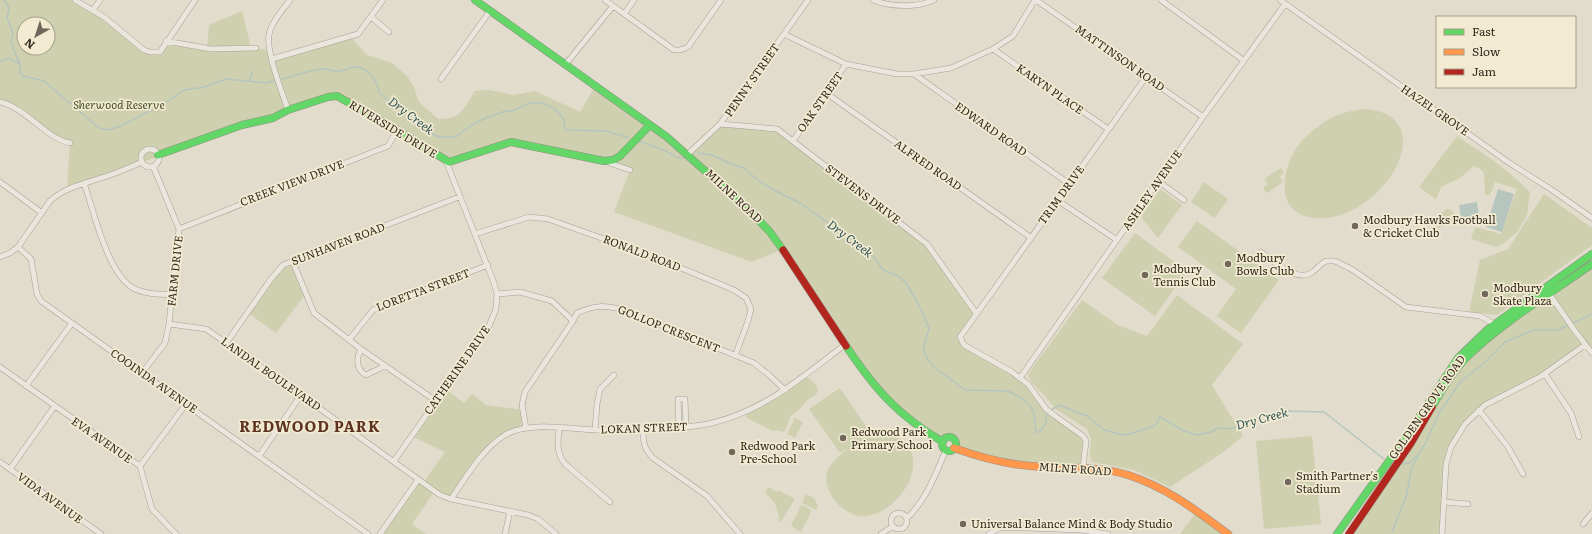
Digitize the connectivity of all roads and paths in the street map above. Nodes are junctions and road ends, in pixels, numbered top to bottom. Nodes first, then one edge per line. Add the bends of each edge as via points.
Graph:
1 (75, 0) edge
2 (100, 0) edge
3 (195, 0) edge
4 (290, 0) edge
5 (383, 0) edge
6 (475, 0) edge
7 (604, 0) edge
8 (634, 0) edge
9 (721, 0) edge
10 (808, 0) edge
11 (873, 0) edge
12 (934, 0) edge
13 (1035, 0) edge
14 (1161, 0) edge
15 (1282, 2) edge
16 (612, 6) junction
17 (93, 10) junction
18 (490, 12) junction
19 (624, 14) junction
20 (371, 17) junction
21 (389, 32) dead end
22 (784, 34) junction
23 (166, 41) junction
24 (256, 48) dead end
25 (993, 49) junction
26 (272, 59) junction
27 (1243, 60) junction
28 (846, 64) junction
29 (565, 65) junction
30 (914, 74) junction
31 (1146, 77) junction
32 (442, 79) dead end
33 (826, 93) junction
34 (0, 102) edge
35 (288, 110) junction
36 (1203, 117) junction
37 (720, 124) junction
38 (650, 125) junction
39 (1108, 129) junction
40 (397, 130) junction
41 (793, 141) junction
42 (70, 143) dead end
43 (688, 154) junction
44 (158, 155) junction
45 (446, 161) junction
46 (608, 161) junction
47 (142, 162) junction
48 (153, 166) junction
49 (630, 170) dead end
50 (1158, 181) junction
51 (0, 182) edge
52 (84, 183) junction
53 (1068, 183) junction
54 (459, 196) junction
55 (1057, 200) junction
56 (1184, 200) dead end
57 (42, 213) junction
58 (1592, 218) edge
59 (180, 229) junction
60 (475, 234) junction
61 (1030, 237) junction
62 (1117, 240) junction
63 (18, 247) junction
64 (1261, 252) dead end
65 (1592, 254) edge
66 (0, 257) edge
67 (293, 262) junction
68 (1592, 264) edge
69 (488, 265) junction
70 (1545, 288) junction
71 (497, 294) junction
72 (1550, 295) junction
73 (172, 296) junction
74 (976, 313) junction
75 (573, 321) junction
76 (72, 323) junction
77 (169, 324) junction
78 (1497, 327) junction
79 (350, 340) junction
80 (227, 342) junction
81 (846, 344) junction
82 (1585, 345) junction
83 (361, 349) junction
84 (1592, 353) edge
85 (735, 356) junction
86 (384, 365) junction
87 (0, 368) edge
88 (142, 373) junction
89 (1545, 374) junction
90 (614, 375) dead end
91 (1020, 378) junction
92 (26, 386) junction
93 (785, 390) junction
94 (301, 394) junction
95 (436, 401) junction
96 (186, 404) junction
97 (54, 407) junction
98 (1479, 410) junction
99 (686, 427) junction
100 (526, 428) junction
101 (559, 428) junction
102 (679, 428) junction
103 (643, 429) junction
104 (595, 430) junction
105 (1579, 438) dead end
106 (943, 442) junction
107 (954, 448) junction
108 (946, 450) junction
109 (1399, 455) junction
110 (259, 456) junction
111 (394, 461) junction
112 (0, 462) edge
113 (140, 466) junction
114 (10, 468) junction
115 (1083, 468) junction
116 (1523, 474) dead end
117 (418, 480) junction
118 (451, 499) junction
119 (610, 502) dead end
120 (1444, 502) junction
121 (1468, 504) dead end
122 (510, 511) junction
123 (1592, 513) edge
124 (907, 518) junction
125 (1583, 524) dead end
126 (893, 526) junction
127 (903, 529) junction
128 (101, 534) edge
129 (176, 534) edge
130 (368, 534) edge
131 (380, 534) edge
132 (506, 534) edge
133 (556, 534) edge
134 (740, 534) edge
135 (881, 534) edge
136 (907, 534) edge
137 (989, 534) edge
138 (1108, 534) edge
139 (1228, 534) edge
140 (1337, 534) edge
141 (1349, 534) edge
142 (1442, 534) edge

1 - 17 street
2 - 17 street
3 - 23 street
4 - 26 street via 273,24 269,35
5 - 20 street
6 - 18 main road, MILNE ROAD
7 - 16 street
8 - 19 street
9 - 19 street via 688,47 680,50 674,50
10 - 22 street, PENNY STREET
11 - 12 street via 882,4 911,6
13 - 25 street via 1013,36
13 - 31 street, MATTINSON ROAD
14 - 27 street
15 - 27 street, ASHLEY AVENUE
15 - 58 street, HAZEL GROVE
16 - 19 street
16 - 29 street
17 - 23 street via 144,50 160,52
18 - 29 main road, MILNE ROAD
18 - 32 street
20 - 21 street
20 - 26 street via 358,34
22 - 28 street
22 - 37 street, PENNY STREET
23 - 24 street via 211,49
25 - 30 street via 951,68
25 - 39 street, KARYN PLACE
26 - 35 street
27 - 36 street, ASHLEY AVENUE
28 - 30 street via 897,74
28 - 33 street, OAK STREET
29 - 38 main road, MILNE ROAD
30 - 53 street, EDWARD ROAD
31 - 36 street, MATTINSON ROAD
31 - 39 street, TRIM DRIVE
33 - 41 street, OAK STREET
33 - 61 street, ALFRED ROAD
34 - 42 street via 9,104
35 - 40 main road, RIVERSIDE DRIVE via 337,96
35 - 44 main road, RIVERSIDE DRIVE via 273,118 242,125
36 - 50 street, ASHLEY AVENUE
37 - 41 street, STEVENS DRIVE via 777,129
37 - 43 street, PENNY STREET
38 - 43 main road, MILNE ROAD
38 - 46 main road via 620,156
39 - 53 street, TRIM DRIVE
40 - 45 main road, RIVERSIDE DRIVE
40 - 59 street, CREEK VIEW DRIVE via 388,146
41 - 74 street, STEVENS DRIVE via 926,244
43 - 81 main road, MILNE ROAD via 766,227
44 - 47 street via 154,150 145,150 141,156
44 - 48 street via 158,160
45 - 46 main road, RIVERSIDE DRIVE via 452,162 511,142
45 - 54 street, CATHERINE DRIVE
46 - 49 street, RIVERSIDE DRIVE
47 - 48 street via 148,167
47 - 52 street
48 - 59 street, FARM DRIVE
50 - 56 street
50 - 62 street, ASHLEY AVENUE
51 - 57 street
52 - 57 street via 55,196
52 - 73 street via 96,222 118,275 133,288 143,292
53 - 55 street, TRIM DRIVE
54 - 60 street, CATHERINE DRIVE
54 - 67 street, SUNHAVEN ROAD
55 - 61 street, TRIM DRIVE
55 - 62 street
57 - 63 street
59 - 73 street, FARM DRIVE
60 - 69 street, CATHERINE DRIVE
60 - 85 street, RONALD ROAD via 529,217 548,219 652,256 734,290 746,298 751,309
61 - 74 street, TRIM DRIVE
62 - 91 street, ASHLEY AVENUE
63 - 66 street
63 - 76 street, COOINDA AVENUE via 31,259 37,294 41,301
64 - 78 street via 1295,274 1304,276 1312,273 1326,261 1335,261 1353,270 1406,307 1480,316
65 - 70 main road, GOLDEN GROVE ROAD
67 - 79 street via 314,313
67 - 80 street, SUNHAVEN ROAD via 278,269
68 - 72 main road, GOLDEN GROVE ROAD
69 - 71 street, CATHERINE DRIVE
69 - 79 street, LORETTA STREET via 373,310
70 - 72 main road
70 - 78 main road, GOLDEN GROVE ROAD
71 - 75 street via 520,292 552,301
71 - 95 street, CATHERINE DRIVE via 496,309 489,326
72 - 78 main road, GOLDEN GROVE ROAD
72 - 82 street
73 - 77 street, FARM DRIVE
74 - 91 street, TRIM DRIVE via 960,337 964,345
75 - 85 street, GOLLOP CRESCENT via 577,313 591,307 606,306 624,310
75 - 100 street, GOLLOP CRESCENT via 525,392 522,405
76 - 88 street, COOINDA AVENUE
76 - 92 street
77 - 80 street, LANDAL BOULEVARD via 206,329
77 - 88 street, FARM DRIVE via 165,343
78 - 109 main road, GOLDEN GROVE ROAD via 1460,361
79 - 83 street
80 - 94 street, LANDAL BOULEVARD
81 - 93 street, LOKAN STREET
81 - 106 main road, MILNE ROAD via 886,399 915,424
82 - 84 street
82 - 89 street
83 - 86 street
83 - 86 street via 358,366 361,372 366,375
85 - 93 street, GOLLOP CRESCENT via 754,364
86 - 95 street
87 - 92 street, EVA AVENUE
88 - 96 street, COOINDA AVENUE
89 - 98 street
89 - 105 street via 1571,413
90 - 104 street via 600,389
91 - 115 street via 1031,388 1046,409 1083,436 1086,441
92 - 97 street, EVA AVENUE
93 - 99 street, LOKAN STREET via 745,413 711,424
94 - 110 street
94 - 111 street, LANDAL BOULEVARD
95 - 111 street, CATHERINE DRIVE
96 - 110 street, COOINDA AVENUE
96 - 113 street
97 - 113 street, EVA AVENUE
97 - 114 street
98 - 116 street via 1508,447
98 - 120 street via 1465,424 1452,446 1446,464
99 - 102 street, LOKAN STREET
99 - 102 street via 685,399 678,399
100 - 101 street, LOKAN STREET
100 - 118 street, LOKAN STREET via 506,435 488,449
101 - 104 street, LOKAN STREET
101 - 119 street via 560,458
102 - 103 street, LOKAN STREET
103 - 104 street, LOKAN STREET
103 - 134 street via 646,451 661,465 707,496
106 - 107 main road via 946,438 952,438 956,444
106 - 108 main road
107 - 108 main road
107 - 115 main road, MILNE ROAD via 975,456 1020,466
108 - 124 street via 925,497
109 - 140 main road, GOLDEN GROVE ROAD via 1365,495
109 - 141 main road, GOLDEN GROVE ROAD
110 - 130 street, COOINDA AVENUE
111 - 117 street, LANDAL BOULEVARD
112 - 114 street, VIDA AVENUE
113 - 129 street, EVA AVENUE via 152,509
114 - 128 street, VIDA AVENUE
115 - 139 main road, MILNE ROAD via 1112,471 1151,484
117 - 118 street, LANDAL BOULEVARD via 440,495
117 - 131 street
118 - 122 street, LANDAL BOULEVARD
120 - 121 street
120 - 142 street
122 - 132 street
122 - 133 street, LANDAL BOULEVARD via 538,519
123 - 125 street
124 - 126 street via 903,514 895,514 892,519
124 - 127 street via 907,525
126 - 127 street via 899,530
126 - 135 street
127 - 136 street
137 - 138 street via 999,528 1027,528

